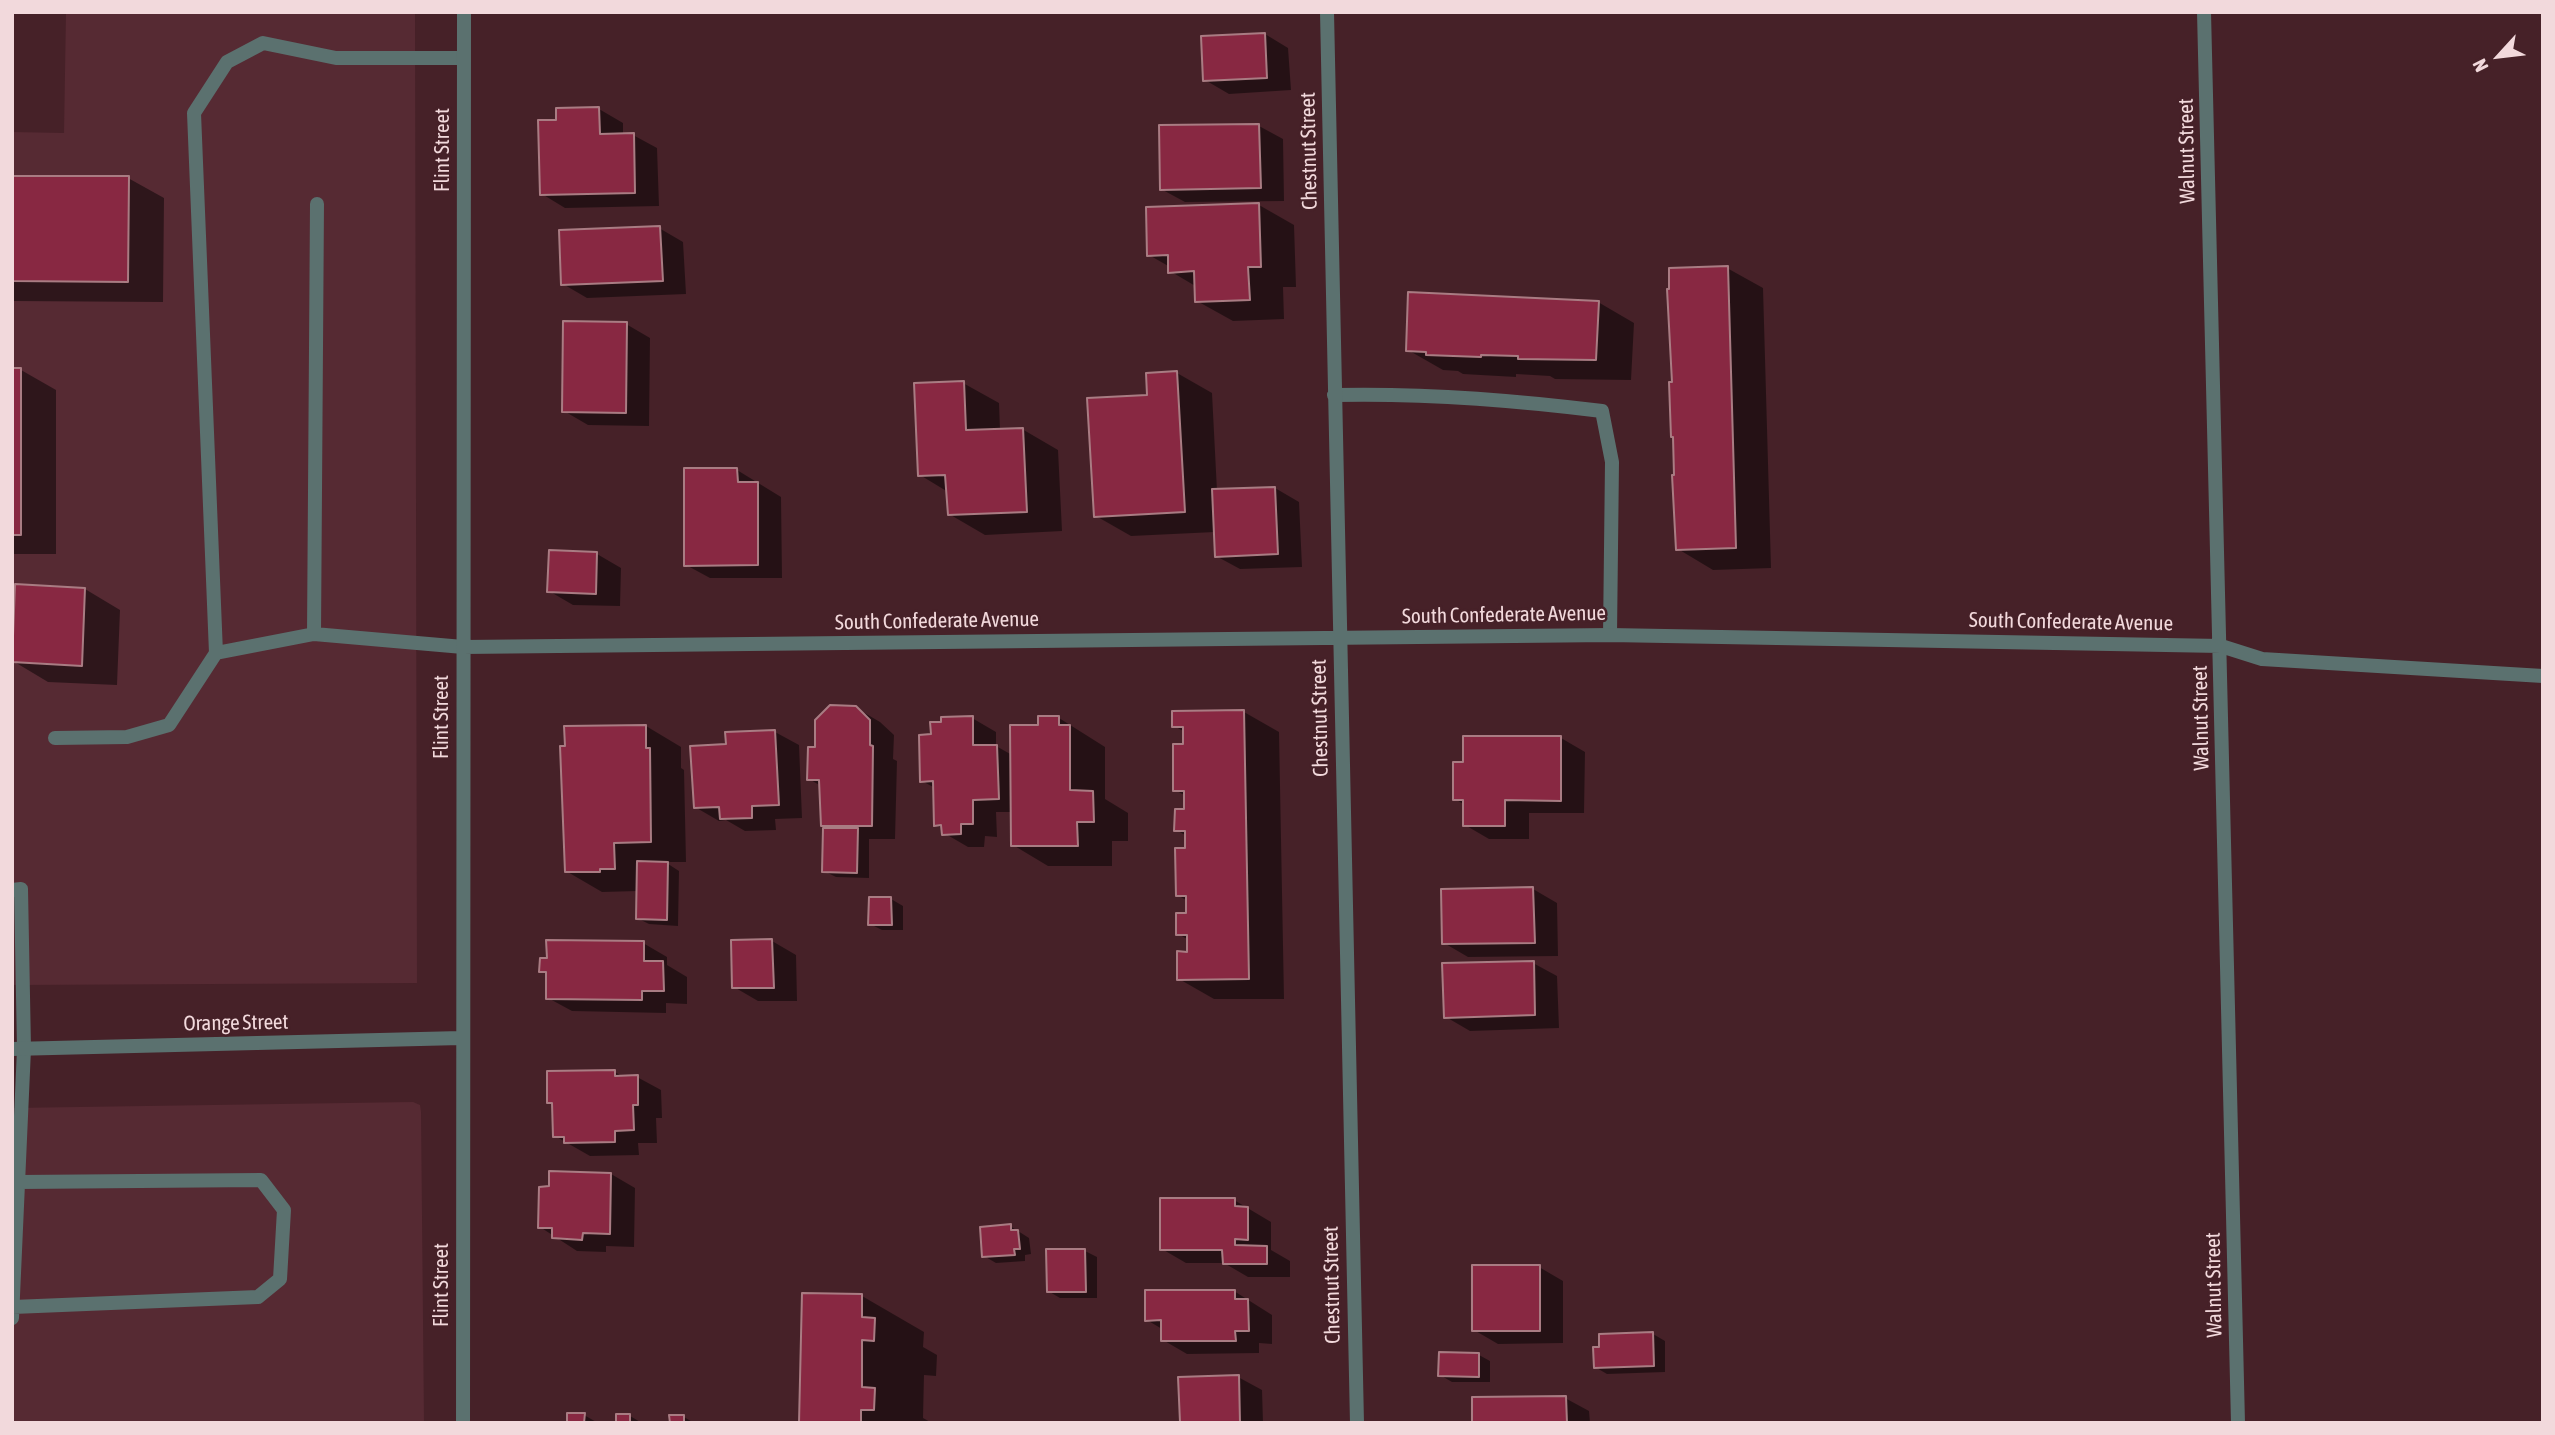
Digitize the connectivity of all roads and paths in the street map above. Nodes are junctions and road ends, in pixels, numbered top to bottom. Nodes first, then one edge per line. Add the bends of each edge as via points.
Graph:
1 (464, 12) edge
2 (1327, 12) edge
3 (2204, 12) edge
4 (463, 58) junction
5 (317, 204) dead end
6 (1334, 395) junction
7 (314, 634) junction
8 (1610, 635) junction
9 (1340, 638) junction
10 (2221, 646) junction
11 (463, 647) junction
12 (216, 653) junction
13 (2543, 676) edge
14 (55, 738) dead end
15 (12, 890) edge
16 (461, 1038) junction
17 (18, 1049) edge
18 (19, 1182) junction
19 (13, 1307) edge
20 (12, 1318) edge
21 (463, 1423) edge
22 (1357, 1423) edge
23 (2238, 1423) edge

1 - 4 street, Flint Street
2 - 6 street, Chestnut Street
3 - 10 street, Walnut Street
4 - 11 street, Flint Street
4 - 12 street via 336,58 263,43 227,62 194,113
5 - 7 street
6 - 8 street via 1538,403 1602,411 1612,462
6 - 9 street, Chestnut Street
7 - 11 street, South Confederate Avenue
7 - 12 street, South Confederate Avenue
8 - 9 street, South Confederate Avenue
8 - 10 street, South Confederate Avenue
9 - 11 street, South Confederate Avenue
9 - 22 street, Chestnut Street
10 - 13 street, South Confederate Avenue via 2262,659
10 - 23 street, Walnut Street
11 - 16 street, Flint Street
12 - 14 street via 169,725 127,737
15 - 17 street via 21,889
16 - 17 street, Orange Street
16 - 21 street, Flint Street
17 - 18 street
18 - 19 street
18 - 19 street via 261,1180 284,1210 280,1279 258,1297
19 - 20 street

